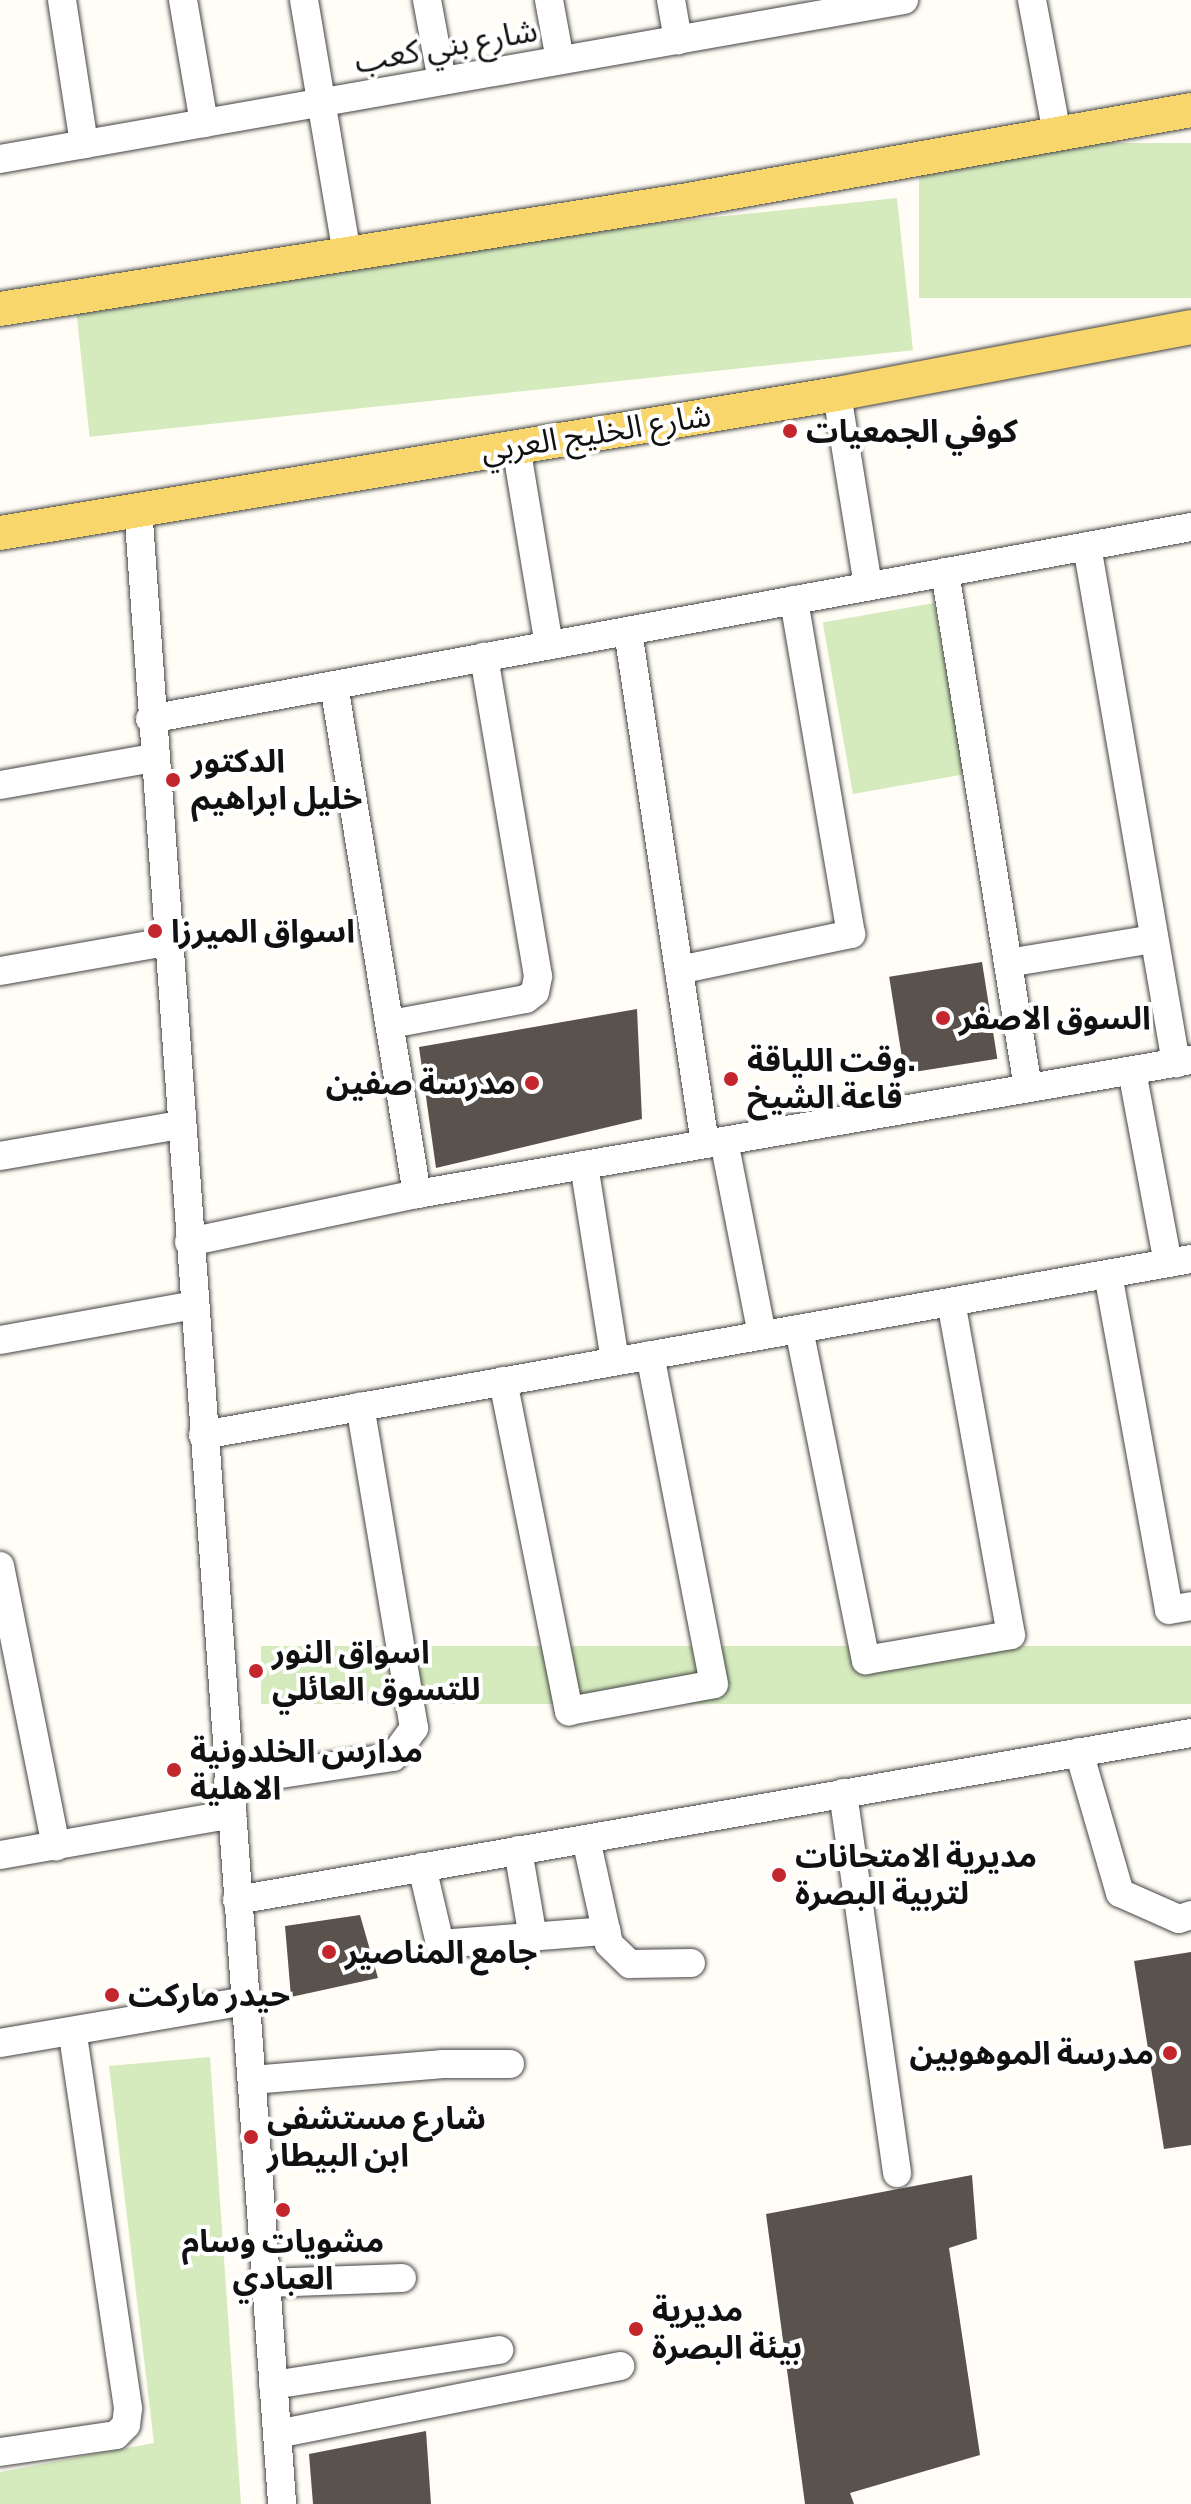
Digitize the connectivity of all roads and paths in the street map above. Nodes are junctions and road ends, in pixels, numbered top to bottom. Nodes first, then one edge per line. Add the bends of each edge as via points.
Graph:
1 (62, 0) edge
2 (183, 0) edge
3 (304, 0) edge
4 (427, 0) edge
5 (549, 0) edge
6 (671, 0) edge
7 (904, 0) edge
8 (1032, 0) edge
9 (797, 9) edge
10 (678, 40) junction
11 (560, 60) junction
12 (442, 81) junction
13 (323, 102) junction
14 (1191, 110) edge
15 (204, 123) junction
16 (1057, 134) junction
17 (84, 144) junction
18 (0, 159) edge
19 (347, 254) junction
20 (0, 309) edge
21 (1191, 327) edge
22 (837, 394) junction
23 (516, 446) junction
24 (138, 508) junction
25 (1191, 527) edge
26 (0, 533) edge
27 (1087, 546) junction
28 (945, 572) junction
29 (868, 586) junction
30 (794, 600) junction
31 (628, 631) junction
32 (549, 645) junction
33 (484, 657) junction
34 (334, 685) junction
35 (150, 719) junction
36 (153, 758) junction
37 (0, 785) edge
38 (1153, 939) junction
39 (166, 942) junction
40 (1008, 963) junction
41 (679, 970) junction
42 (0, 971) edge
43 (391, 1024) junction
44 (1183, 1062) edge
45 (1132, 1071) junction
46 (1028, 1088) junction
47 (180, 1125) junction
48 (715, 1142) junction
49 (0, 1156) edge
50 (584, 1165) junction
51 (417, 1194) junction
52 (189, 1242) junction
53 (1180, 1261) edge
54 (1108, 1274) junction
55 (951, 1302) junction
56 (195, 1305) junction
57 (799, 1329) junction
58 (762, 1335) junction
59 (0, 1340) edge
60 (650, 1355) junction
61 (615, 1361) junction
62 (503, 1381) junction
63 (360, 1407) junction
64 (203, 1435) junction
65 (0, 1566) edge
66 (1191, 1606) edge
67 (1191, 1733) edge
68 (1079, 1752) junction
69 (228, 1782) junction
70 (843, 1793) junction
71 (232, 1814) junction
72 (586, 1839) junction
73 (56, 1846) junction
74 (518, 1850) junction
75 (0, 1855) edge
76 (422, 1867) junction
77 (237, 1900) junction
78 (1191, 1915) edge
79 (606, 1931) junction
80 (533, 1938) junction
81 (691, 1963) dead end
82 (246, 2001) junction
83 (72, 2031) junction
84 (0, 2043) edge
85 (510, 2064) dead end
86 (252, 2080) junction
87 (897, 2173) dead end
88 (402, 2278) dead end
89 (267, 2283) junction
90 (499, 2350) dead end
91 (620, 2366) dead end
92 (273, 2385) junction
93 (277, 2434) junction
94 (0, 2452) edge
95 (282, 2504) edge

1 - 17 street
2 - 15 street
3 - 13 street
4 - 12 street
5 - 11 street
6 - 10 street
7 - 9 street, شارع بني كعب
8 - 16 street
9 - 10 street, شارع بني كعب
10 - 11 street, شارع بني كعب
11 - 12 street, شارع بني كعب
12 - 13 street, شارع بني كعب
13 - 15 street, شارع بني كعب
13 - 19 street
14 - 16 main road
15 - 17 street, شارع بني كعب
16 - 19 main road
17 - 18 street, شارع بني كعب
19 - 20 main road
21 - 22 main road, شارع الخليج العربي
22 - 23 main road, شارع الخليج العربي
22 - 29 street
23 - 24 main road, شارع الخليج العربي
23 - 32 street
24 - 26 main road, شارع الخليج العربي
24 - 35 street
25 - 27 street
27 - 28 street
27 - 38 street
28 - 29 street
28 - 40 street
29 - 30 street
30 - 31 street
30 - 41 street via 851,934
31 - 32 street
31 - 41 street
32 - 33 street
33 - 34 street
33 - 43 street via 538,976 535,992 526,999
34 - 35 street
34 - 43 street
35 - 36 street
36 - 37 street
36 - 39 street
38 - 40 street
38 - 44 street
39 - 42 street
39 - 47 street
40 - 46 street
41 - 48 street
43 - 51 street
44 - 45 street
45 - 46 street
45 - 53 street
46 - 48 street
47 - 49 street
47 - 52 street
48 - 50 street
48 - 58 street
50 - 51 street
50 - 61 street
51 - 52 street
52 - 56 street
53 - 54 street
54 - 55 street
54 - 66 street via 1169,1610
55 - 57 street
55 - 57 street via 1011,1635 866,1660
56 - 59 street
56 - 64 street
57 - 58 street
58 - 60 street
60 - 61 street
60 - 62 street via 714,1684 569,1711
61 - 62 street
62 - 63 street
63 - 64 street
63 - 69 street via 414,1728 393,1757
64 - 69 street
65 - 73 street
67 - 68 street
68 - 70 street
68 - 78 street via 1120,1893 1179,1919
69 - 71 street
70 - 72 street
70 - 87 street
71 - 73 street
71 - 77 street
72 - 74 street
72 - 79 street
73 - 75 street
74 - 76 street
74 - 80 street
76 - 77 street
76 - 80 street via 440,1944
77 - 82 street
79 - 80 street
79 - 81 street via 609,1944 630,1964
82 - 83 street
82 - 86 street
83 - 84 street
83 - 94 street via 128,2408 126,2425 116,2435
85 - 86 street
86 - 89 street
88 - 89 street
89 - 92 street
90 - 92 street
91 - 93 street
92 - 93 street
93 - 95 street

